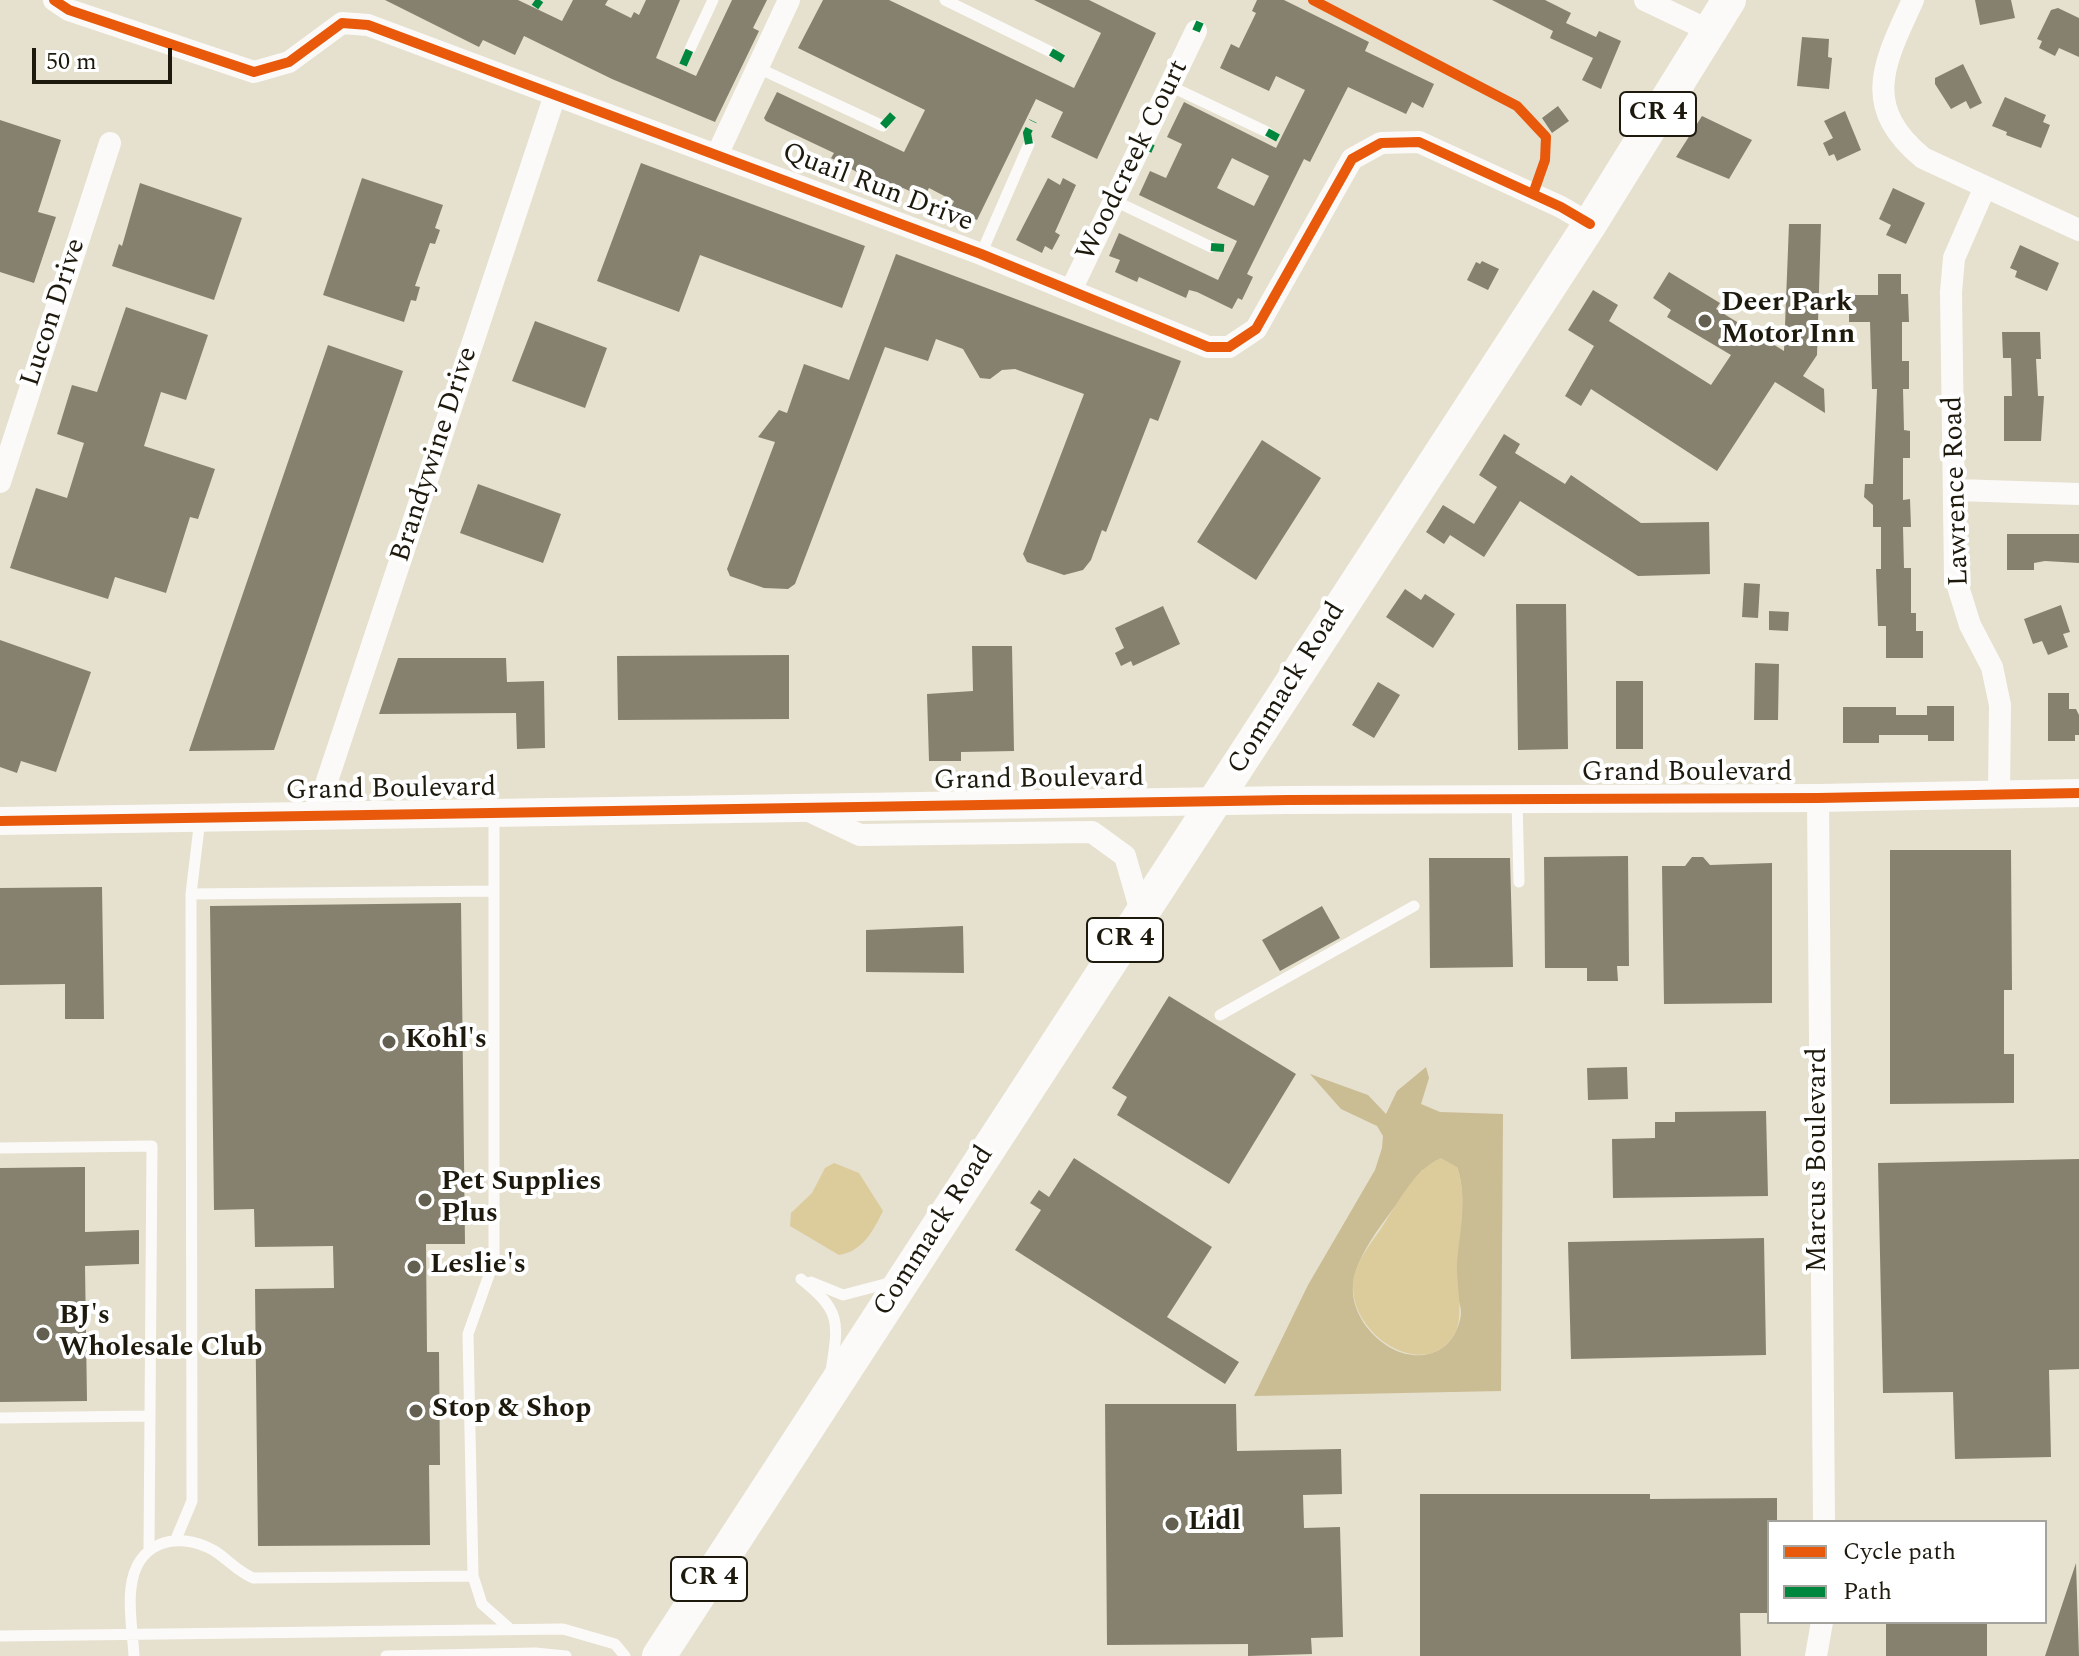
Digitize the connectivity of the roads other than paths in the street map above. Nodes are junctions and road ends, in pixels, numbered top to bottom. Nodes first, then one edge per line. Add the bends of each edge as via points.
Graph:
1 (54, 0) edge
2 (713, 0) edge
3 (789, 0) edge
4 (945, 0) edge
5 (1645, 0) edge
6 (1729, 0) edge
7 (1913, 0) edge
8 (1196, 31) dead end
9 (1710, 31) junction
10 (690, 49) dead end
11 (1051, 52) dead end
12 (756, 67) junction
13 (1170, 86) junction
14 (555, 95) junction
15 (883, 126) dead end
16 (1267, 132) dead end
17 (110, 143) dead end
18 (1029, 144) dead end
19 (717, 155) junction
20 (1985, 187) junction
21 (1115, 201) junction
22 (1590, 224) junction
23 (2079, 230) edge
24 (1211, 247) dead end
25 (981, 254) junction
26 (1071, 290) junction
27 (0, 482) edge
28 (1956, 490) junction
29 (2079, 494) edge
30 (2079, 793) edge
31 (1999, 794) junction
32 (1818, 798) junction
33 (1517, 799) junction
34 (1216, 801) junction
35 (807, 810) junction
36 (494, 813) junction
37 (316, 814) junction
38 (200, 818) junction
39 (0, 821) edge
40 (1519, 882) dead end
41 (494, 891) junction
42 (191, 894) junction
43 (1414, 906) dead end
44 (1142, 915) junction
45 (1220, 1015) dead end
46 (0, 1148) edge
47 (905, 1277) junction
48 (827, 1396) junction
49 (148, 1416) junction
50 (0, 1418) edge
51 (1824, 1520) edge
52 (176, 1539) junction
53 (149, 1548) junction
54 (473, 1576) junction
55 (1822, 1624) edge
56 (509, 1628) junction
57 (133, 1635) junction
58 (0, 1636) edge
59 (134, 1656) edge
60 (386, 1656) edge
61 (566, 1656) edge
62 (625, 1656) edge
63 (659, 1656) edge
64 (1816, 1656) edge

1 - 14 street, Quail Run Drive via 69,10 254,72 289,62 324,33 356,22
2 - 10 lane
3 - 12 street
4 - 11 lane
5 - 9 street
6 - 9 main road, Commack Road / CR 4
7 - 20 street via 1887,58 1882,85 1887,115 1901,140 1923,158
8 - 13 street, Woodcreek Court
9 - 22 main road, Commack Road / CR 4
12 - 15 lane
12 - 19 street
13 - 16 lane
13 - 21 street, Woodcreek Court
14 - 19 street, Quail Run Drive
14 - 37 street, Brandywine Drive
17 - 27 street, Lucon Drive
18 - 25 lane
19 - 25 street, Quail Run Drive
20 - 23 street
20 - 28 street, Lawrence Road via 1954,258
21 - 24 lane
21 - 26 street, Woodcreek Court
22 - 26 street, Quail Run Drive via 1419,142 1381,143 1352,159 1266,315 1256,329 1229,347 1208,347
22 - 34 main road, Commack Road / CR 4
25 - 26 street, Quail Run Drive
28 - 29 street
28 - 31 street, Lawrence Road via 1955,577 1970,625 1992,667 2000,705
30 - 31 street, Grand Boulevard
31 - 32 street, Grand Boulevard
32 - 33 street, Grand Boulevard
32 - 51 street, Marcus Boulevard
33 - 34 street, Grand Boulevard
33 - 40 lane
34 - 35 street, Grand Boulevard
34 - 44 main road, Commack Road / CR 4
35 - 36 street, Grand Boulevard
35 - 44 street via 860,835 1092,832 1125,856
36 - 37 street, Grand Boulevard
36 - 41 lane
37 - 38 street, Grand Boulevard
38 - 39 street, Grand Boulevard
38 - 42 lane
41 - 42 lane
41 - 54 lane via 494,1261 468,1334
42 - 52 lane via 192,1501
43 - 45 lane
44 - 47 main road, Commack Road / CR 4
46 - 49 lane via 152,1146
47 - 48 main road, Commack Road / CR 4
47 - 48 lane via 843,1295 801,1279 828,1301 838,1321
48 - 63 main road, Commack Road / CR 4
49 - 50 lane
49 - 53 lane
52 - 53 lane
52 - 54 lane via 215,1551 233,1569 253,1578
53 - 57 lane via 131,1587
54 - 56 lane via 482,1604
55 - 64 street
56 - 57 lane
56 - 62 lane via 563,1629 615,1644
57 - 58 lane
57 - 59 lane
60 - 61 lane

